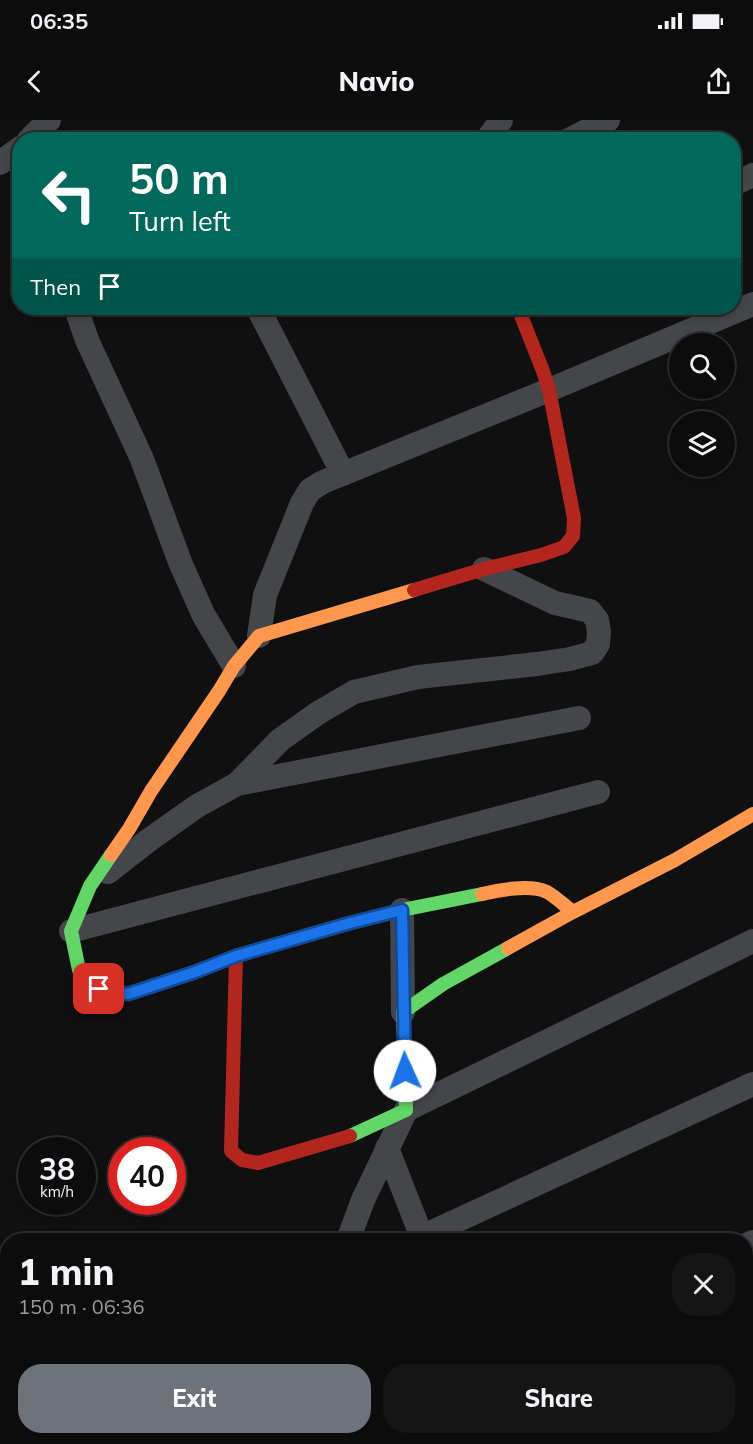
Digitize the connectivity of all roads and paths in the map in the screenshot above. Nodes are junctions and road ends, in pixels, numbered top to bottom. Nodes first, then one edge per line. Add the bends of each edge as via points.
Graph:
1 (49, 120) edge
2 (608, 120) edge
3 (37, 132) edge
4 (585, 132) edge
5 (78, 315) edge
6 (262, 315) edge
7 (521, 315) edge
8 (727, 315) edge
9 (549, 390) junction
10 (343, 474) junction
11 (484, 569) junction
12 (259, 636) junction
13 (234, 666) junction
14 (579, 718) dead end
15 (237, 784) junction
16 (598, 792) dead end
17 (753, 814) edge
18 (90, 886) junction
19 (402, 910) junction
20 (573, 912) junction
21 (71, 931) junction
22 (753, 941) edge
23 (236, 956) junction
24 (403, 1012) junction
25 (753, 1084) edge
26 (406, 1110) junction
27 (387, 1148) junction
28 (351, 1233) edge
29 (417, 1233) edge
30 (435, 1233) edge

1 - 3 street
2 - 4 street
5 - 13 street via 142,459 203,614
6 - 10 street
7 - 9 street
8 - 9 street
9 - 10 street
9 - 11 street via 574,518 573,536 564,547
10 - 12 street via 310,490 302,503 264,595
11 - 12 street
11 - 15 street via 555,603 590,612 600,632 592,653 548,663 418,677 354,692 280,740
12 - 13 street
13 - 18 street
14 - 15 street
15 - 18 street via 197,806
16 - 21 street
17 - 20 street via 675,860
18 - 21 street
19 - 20 street via 521,888 545,891
19 - 23 street
19 - 24 street
20 - 24 street via 443,984
21 - 23 street via 79,970 99,989 128,994
22 - 26 street
23 - 26 street via 231,1151 242,1160 258,1163 347,1137
24 - 26 street
25 - 30 street
26 - 27 street
27 - 28 street
27 - 29 street

